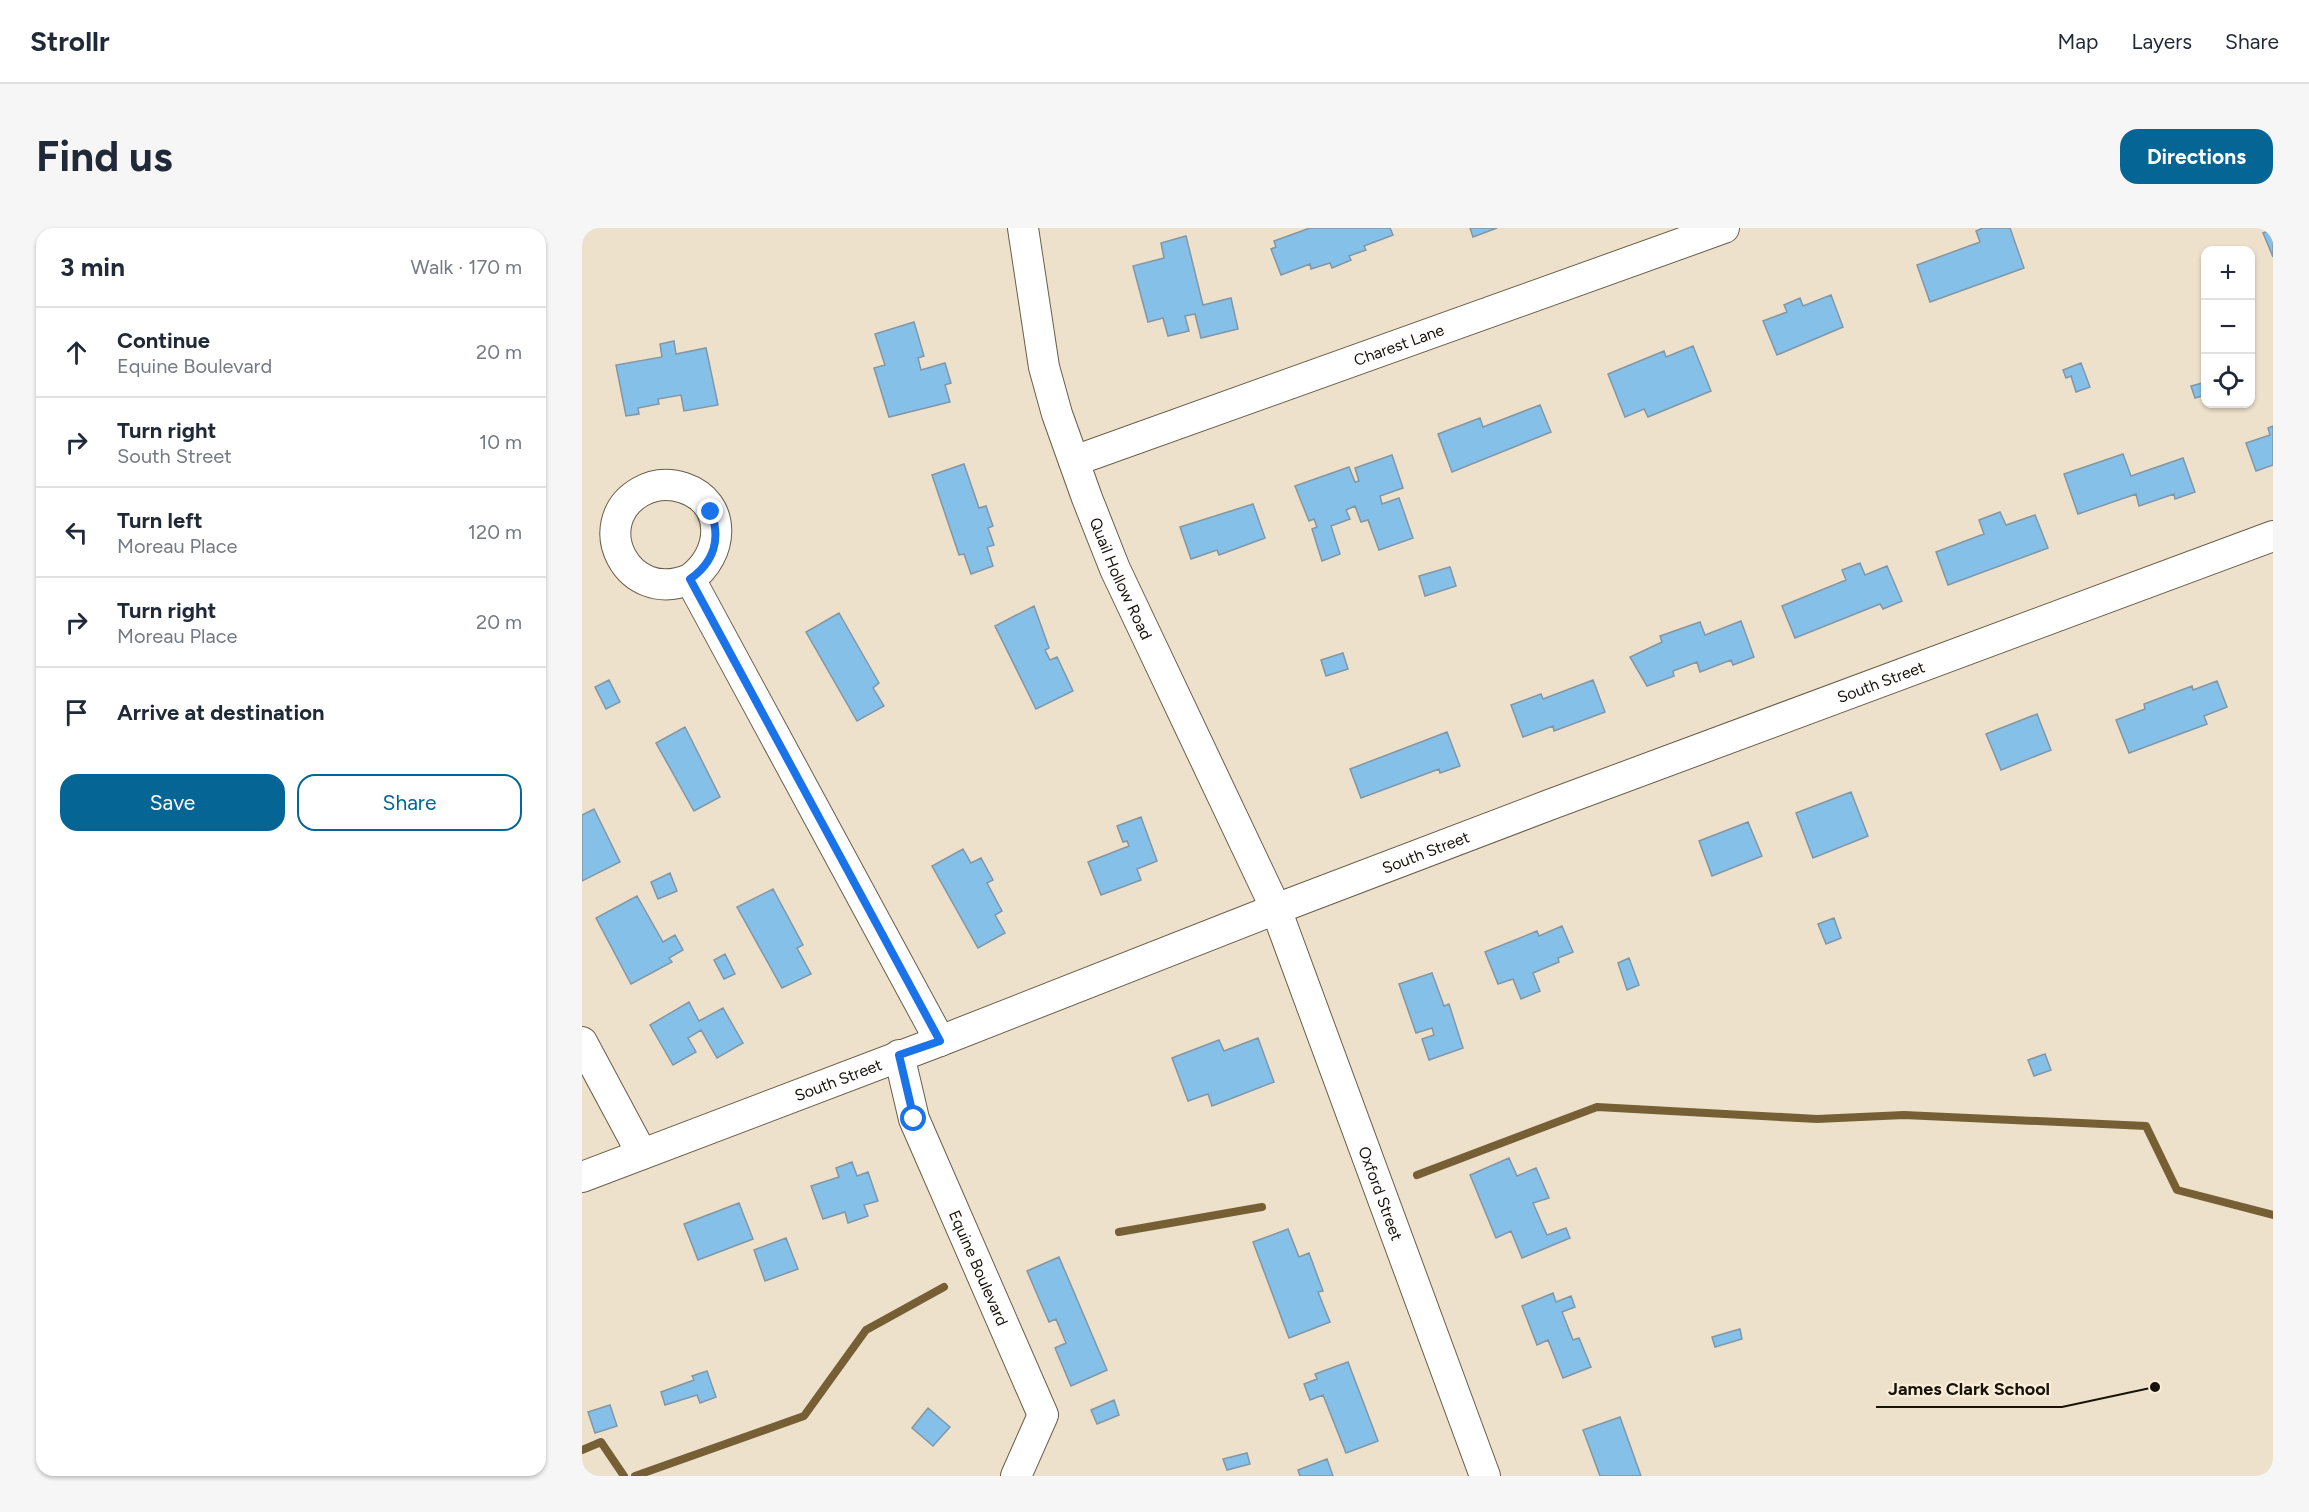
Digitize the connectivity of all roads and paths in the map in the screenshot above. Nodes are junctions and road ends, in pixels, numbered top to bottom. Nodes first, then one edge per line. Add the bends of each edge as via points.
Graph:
1 (1023, 228) edge
2 (1724, 228) edge
3 (1074, 460) junction
4 (2273, 536) edge
5 (690, 579) dead end
6 (1276, 909) junction
7 (940, 1041) junction
8 (582, 1042) edge
9 (899, 1055) junction
10 (642, 1154) junction
11 (582, 1177) edge
12 (1016, 1476) edge
13 (1485, 1476) edge

1 - 3 street, Quail Hollow Road via 1043,361
2 - 3 street, Charest Lane
3 - 6 street, Quail Hollow Road via 1115,569
4 - 6 street, South Street
5 - 7 street
6 - 7 street, South Street
6 - 13 street, Oxford Street
7 - 9 street, South Street
8 - 10 street
9 - 10 street, South Street
9 - 12 street, Equine Boulevard via 914,1119 1043,1415
10 - 11 street, South Street

